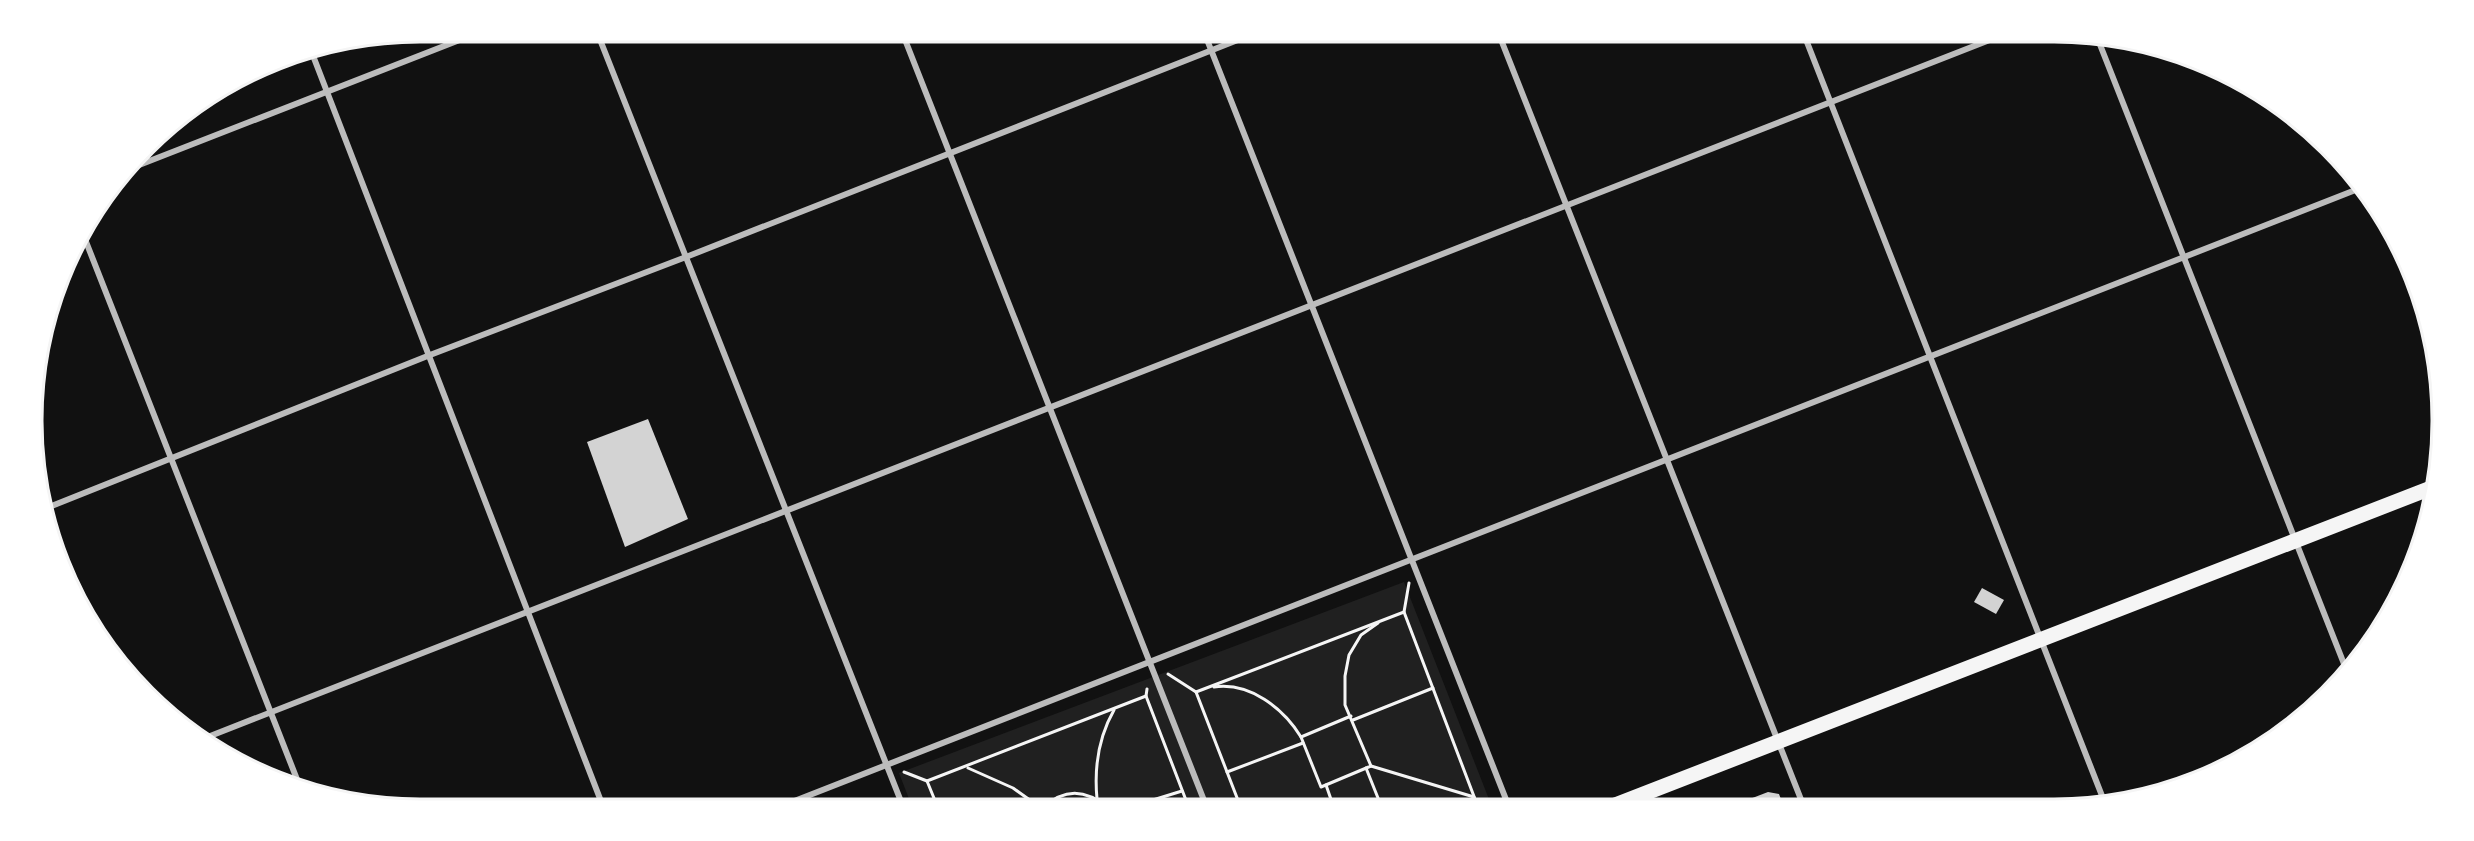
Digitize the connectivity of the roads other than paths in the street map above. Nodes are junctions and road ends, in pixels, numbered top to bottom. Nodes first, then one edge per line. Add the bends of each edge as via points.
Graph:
1 (454, 42) edge
2 (601, 42) edge
3 (906, 42) edge
4 (1208, 42) edge
5 (1232, 42) edge
6 (1502, 42) edge
7 (1807, 42) edge
8 (1984, 42) edge
9 (2100, 45) edge
10 (1211, 50) junction
11 (314, 58) edge
12 (327, 92) junction
13 (1831, 102) junction
14 (950, 153) junction
15 (143, 163) edge
16 (2354, 190) edge
17 (1566, 205) junction
18 (87, 243) edge
19 (686, 257) junction
20 (2184, 258) junction
21 (1312, 305) junction
22 (430, 355) junction
23 (1931, 356) junction
24 (1050, 407) junction
25 (172, 459) junction
26 (1667, 460) junction
27 (2426, 490) edge
28 (52, 507) edge
29 (787, 510) junction
30 (2296, 540) junction
31 (1413, 559) junction
32 (528, 612) junction
33 (2041, 640) junction
34 (1150, 662) junction
35 (2344, 663) edge
36 (271, 712) junction
37 (211, 736) edge
38 (1780, 741) junction
39 (887, 765) junction
40 (297, 778) edge
41 (2102, 796) edge
42 (600, 799) edge
43 (800, 799) edge
44 (900, 799) edge
45 (1203, 799) edge
46 (1506, 799) edge
47 (1631, 799) edge
48 (1801, 799) edge

1 - 12 street
2 - 19 street
3 - 14 street
4 - 10 street
5 - 10 street
6 - 17 street
7 - 13 street
8 - 13 street
9 - 20 street
10 - 14 street
10 - 21 street
11 - 12 street
12 - 15 street
12 - 22 street
13 - 17 street
13 - 23 street
14 - 19 street
14 - 24 street
16 - 20 street
17 - 21 street
17 - 26 street
18 - 25 street
19 - 22 street
19 - 29 street
20 - 23 street
20 - 30 street
21 - 24 street
21 - 31 street
22 - 25 street
22 - 32 street
23 - 26 street
23 - 33 street
24 - 29 street
24 - 34 street
25 - 28 street
25 - 36 street
26 - 31 street
26 - 38 street
27 - 30 main road
29 - 32 street
29 - 39 street
30 - 33 main road
30 - 35 street
31 - 34 street
31 - 46 street
32 - 36 street
32 - 42 street
33 - 38 main road
33 - 41 street
34 - 39 street
34 - 45 street
36 - 37 street
36 - 40 street
38 - 47 main road
38 - 48 street
39 - 43 street
39 - 44 street

